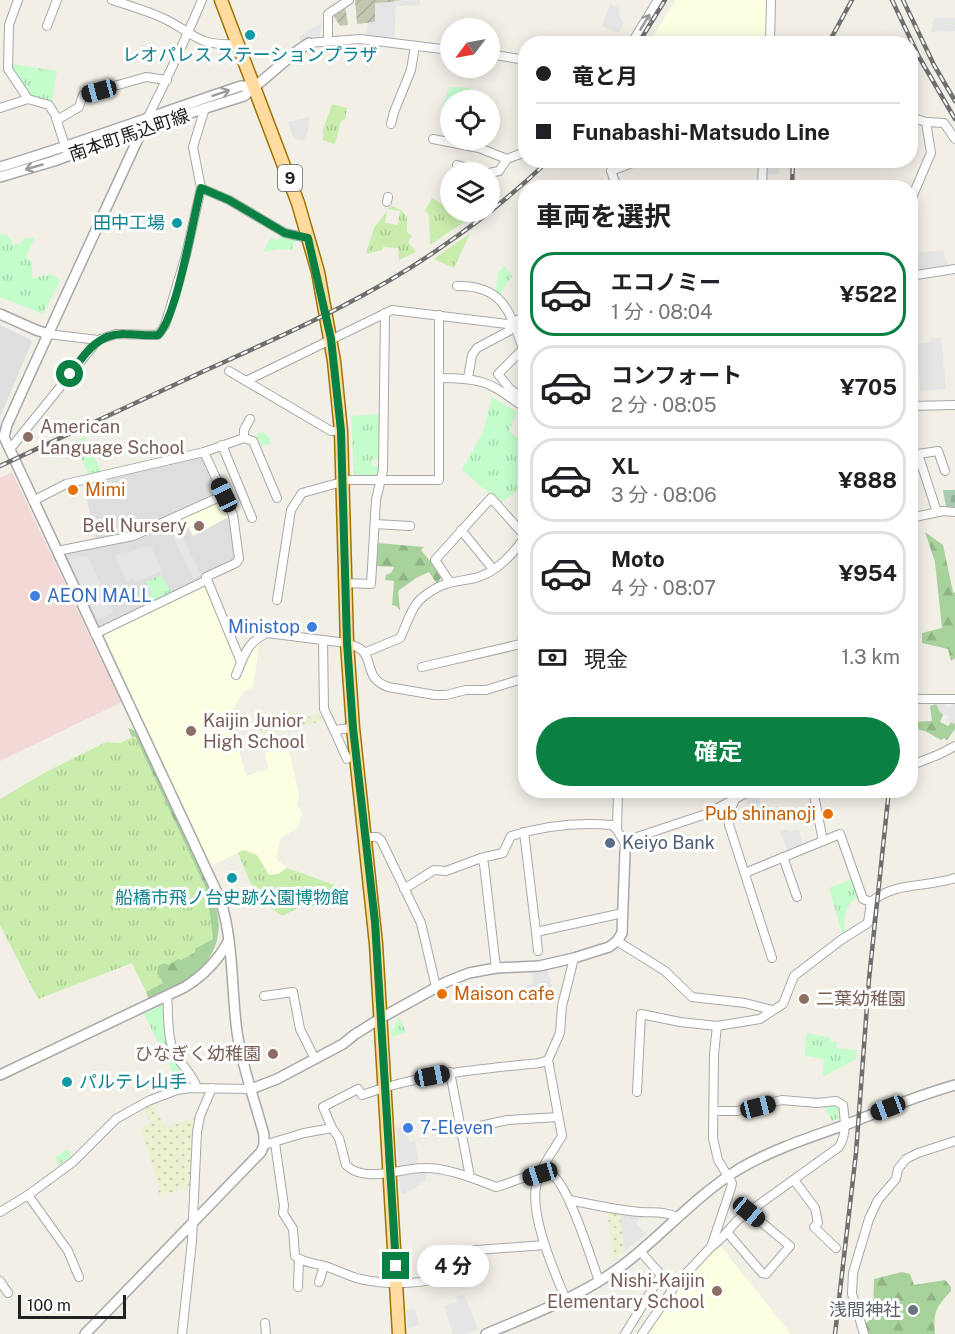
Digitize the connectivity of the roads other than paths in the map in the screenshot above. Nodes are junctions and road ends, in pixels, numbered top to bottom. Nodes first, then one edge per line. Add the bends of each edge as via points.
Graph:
1 (18, 0) edge
2 (57, 0) edge
3 (112, 0) edge
4 (202, 0) edge
5 (221, 0) edge
6 (349, 0) edge
7 (658, 0) edge
8 (771, 0) edge
9 (47, 26) dead end
10 (188, 33) junction
11 (637, 36) edge
12 (770, 36) edge
13 (328, 41) junction
14 (309, 43) joint
15 (238, 44) junction
16 (415, 46) junction
17 (440, 49) edge
18 (500, 54) edge
19 (518, 58) edge
20 (167, 80) junction
21 (255, 86) junction
22 (28, 99) junction
23 (0, 108) edge
24 (205, 108) junction
25 (148, 117) junction
26 (57, 120) junction
27 (918, 120) edge
28 (926, 122) junction
29 (391, 124) dead end
30 (143, 129) junction
31 (433, 139) dead end
32 (955, 139) edge
33 (68, 152) junction
34 (518, 155) edge
35 (507, 159) junction
36 (0, 167) edge
37 (619, 168) edge
38 (500, 170) edge
39 (0, 177) edge
40 (614, 180) edge
41 (918, 183) edge
42 (201, 188) junction
43 (308, 238) junction
44 (955, 269) edge
45 (918, 275) edge
46 (458, 286) dead end
47 (385, 313) junction
48 (0, 314) edge
49 (439, 315) junction
50 (518, 319) edge
51 (513, 321) junction
52 (48, 334) junction
53 (518, 334) edge
54 (331, 339) junction
55 (98, 340) junction
56 (518, 356) edge
57 (229, 371) dead end
58 (439, 378) junction
59 (468, 378) junction
60 (246, 381) junction
61 (518, 395) edge
62 (518, 403) edge
63 (955, 405) edge
64 (918, 406) edge
65 (250, 419) dead end
66 (341, 431) junction
67 (2, 432) edge
68 (244, 438) junction
69 (222, 445) junction
70 (10, 449) junction
71 (204, 452) junction
72 (918, 454) edge
73 (918, 465) edge
74 (945, 471) dead end
75 (380, 479) junction
76 (343, 481) junction
77 (224, 495) junction
78 (278, 498) dead end
79 (33, 501) junction
80 (937, 512) junction
81 (955, 512) edge
82 (918, 516) edge
83 (252, 518) dead end
84 (375, 524) junction
85 (410, 526) dead end
86 (518, 529) edge
87 (461, 530) junction
88 (518, 547) edge
89 (57, 551) junction
90 (493, 569) junction
91 (207, 580) junction
92 (449, 581) junction
93 (344, 583) junction
94 (277, 600) dead end
95 (95, 634) junction
96 (323, 640) junction
97 (347, 643) junction
98 (518, 645) edge
99 (364, 653) junction
100 (241, 662) junction
101 (422, 667) dead end
102 (236, 675) dead end
103 (518, 680) edge
104 (918, 699) edge
105 (955, 699) edge
106 (353, 728) junction
107 (334, 730) junction
108 (955, 746) edge
109 (347, 759) dead end
110 (918, 763) edge
111 (618, 798) edge
112 (815, 798) edge
113 (735, 799) joint
114 (617, 830) junction
115 (524, 832) junction
116 (366, 837) junction
117 (634, 838) joint
118 (823, 841) junction
119 (626, 845) junction
120 (783, 857) junction
121 (481, 858) junction
122 (745, 873) junction
123 (955, 878) edge
124 (404, 888) junction
125 (797, 897) dead end
126 (871, 902) junction
127 (623, 913) junction
128 (536, 932) junction
129 (617, 941) junction
130 (228, 942) junction
131 (538, 951) dead end
132 (574, 958) junction
133 (772, 958) dead end
134 (496, 968) junction
135 (436, 987) junction
136 (167, 996) junction
137 (264, 996) dead end
138 (772, 1011) junction
139 (381, 1018) junction
140 (717, 1026) junction
141 (315, 1059) junction
142 (548, 1060) junction
143 (450, 1072) junction
144 (0, 1075) edge
145 (955, 1085) edge
146 (384, 1087) junction
147 (197, 1088) junction
148 (213, 1088) junction
149 (251, 1089) junction
150 (637, 1092) dead end
151 (714, 1111) junction
152 (558, 1117) junction
153 (845, 1125) junction
154 (332, 1128) junction
155 (461, 1130) junction
156 (955, 1141) edge
157 (275, 1143) junction
158 (264, 1145) junction
159 (390, 1172) junction
160 (540, 1174) junction
161 (470, 1176) junction
162 (728, 1177) junction
163 (794, 1180) junction
164 (28, 1196) junction
165 (570, 1200) junction
166 (0, 1212) edge
167 (749, 1212) junction
168 (677, 1217) junction
169 (192, 1224) junction
170 (727, 1232) junction
171 (545, 1245) junction
172 (711, 1247) junction
173 (836, 1248) dead end
174 (640, 1251) junction
175 (299, 1259) junction
176 (324, 1266) junction
177 (79, 1277) dead end
178 (0, 1281) edge
179 (599, 1281) junction
180 (319, 1282) dead end
181 (397, 1284) junction
182 (298, 1287) dead end
183 (8, 1293) dead end
184 (566, 1300) junction
185 (265, 1323) dead end
186 (85, 1334) edge
187 (182, 1334) edge
188 (266, 1334) edge
189 (399, 1334) edge
190 (486, 1334) edge
191 (625, 1334) edge
192 (642, 1334) edge
193 (864, 1334) edge

1 - 22 street via 9,25 8,69
2 - 9 street
3 - 10 street via 145,10
4 - 10 street
5 - 15 main road, 9
6 - 13 street via 328,14
11 -> 7 street
8 - 12 street
10 - 15 street via 213,45
10 - 20 street
13 - 14 street
13 - 16 street via 360,39
14 - 21 street, 南本町馬込町線
15 - 21 main road, 9
16 - 17 street
16 - 29 street via 411,70
18 - 19 street
20 - 25 street
20 - 26 street via 146,77 83,95 79,107
21 - 24 street, 南本町馬込町線 via 244,96
25 -> 21 street, 南本町馬込町線 via 241,86
21 - 43 main road, 9
22 - 23 street
22 - 26 street via 48,105
24 - 30 street, 南本町馬込町線
24 - 42 street via 193,147
25 - 30 street
25 - 33 street, 南本町馬込町線
26 - 33 street
27 - 28 street
28 - 32 street via 944,123
28 - 41 street via 931,153
30 - 33 street, 南本町馬込町線
30 - 52 street
31 - 35 street via 479,148
33 - 36 street, 南本町馬込町線
33 -> 39 street, 南本町馬込町線
34 - 35 street
35 - 38 street
37 - 40 street via 611,171
42 - 43 street via 285,233
42 - 55 street via 176,293 161,332 116,334
43 - 54 main road, 9
44 - 45 street
46 - 51 street via 488,291 498,298
47 - 49 street via 392,310
47 - 54 street
47 - 75 street
48 - 52 street
49 - 51 street via 507,324
49 - 58 street
50 - 51 street
51 - 53 street
51 - 59 street via 508,331 477,348
52 - 55 street
52 - 67 street
54 - 60 street
54 - 66 main road, 9
55 - 70 street
56 - 61 street via 498,374
57 - 60 street
58 - 59 street
58 - 75 street via 439,480
59 - 62 street via 495,386
60 - 66 street via 331,431
63 - 64 street
65 - 68 street
66 - 76 main road, 9
67 - 70 street
68 - 69 street
68 - 78 street via 253,441
69 - 71 street
69 - 83 street
70 - 79 street
71 - 77 street
71 - 79 street via 66,484
72 - 74 street via 938,451
73 - 80 street
75 - 76 street
75 - 84 street
76 - 93 main road, 9
76 - 94 street via 302,492 294,504
77 - 89 street via 133,536
77 - 91 street via 233,514 239,559 206,577
79 - 89 street
80 - 81 street
80 - 82 street
84 - 85 street
84 - 93 street via 371,584
86 - 87 street via 491,498
87 - 90 street
87 - 92 street via 435,560
88 - 90 street
89 - 95 street
90 - 92 street via 477,577
91 - 95 street
91 - 100 street
92 - 99 street via 421,598 400,638
93 - 97 main road, 9
95 - 130 street via 220,899
96 - 97 street
96 - 100 street via 267,633 253,641
96 - 107 street via 324,709
97 - 99 street
97 - 106 main road, 9
98 - 101 street
99 - 103 street via 370,674 382,685 435,695 486,690
100 - 102 street
104 - 105 street
106 - 107 street
106 - 116 main road, 9
107 - 109 street
108 - 110 street
111 - 114 street
112 - 118 street
113 - 117 street via 689,821
113 - 122 street via 729,825
114 - 115 street via 612,825 598,824
114 - 119 street
115 - 121 street via 511,836 503,853
115 - 128 street
116 - 124 street via 381,840
116 - 139 main road, 9
117 - 119 street
118 - 120 street
118 - 126 street via 842,835 863,899
119 - 127 street
120 - 122 street
120 - 125 street
121 - 124 street via 446,871 434,870
121 - 134 street
122 - 133 street
123 - 126 street via 894,888
124 - 135 street via 421,923
126 - 138 street via 868,923 794,976 783,1004
127 - 128 street
127 - 129 street via 622,933
128 - 131 street
129 - 132 street via 605,949
129 - 138 street via 665,971 692,997 745,1003
130 - 136 street via 201,977
130 - 149 street via 237,1031
132 - 134 street via 539,966
132 - 142 street via 560,1033
134 - 135 street via 470,973
135 - 139 street
136 - 144 street
136 - 147 street via 171,1041
137 - 141 street via 293,992 300,1029
138 - 140 street via 760,1019
139 - 141 street
139 - 146 main road, 9
140 - 150 street via 641,1014
140 - 151 street
141 - 149 street
142 - 143 street
142 - 152 street
143 - 146 street
143 - 155 street
145 - 153 street
146 - 154 street via 362,1095 358,1089 323,1107
146 - 159 main road, 9
147 - 148 street
147 - 164 street via 164,1094 129,1111
148 - 149 street
148 - 169 street via 197,1132
149 - 158 street
151 - 153 street via 737,1111 782,1100 836,1101 843,1105
151 - 162 street via 715,1150
152 - 155 street via 508,1120
152 - 160 street via 562,1136
153 - 162 street via 771,1153
153 - 163 street via 840,1147
154 - 157 street
154 - 159 street via 351,1170 364,1174
155 - 161 street
156 - 193 street via 906,1159 869,1219 853,1273 852,1294
157 - 158 street
157 - 175 street via 283,1213 293,1228 295,1256
158 - 169 street
159 - 161 street via 424,1167
159 - 181 main road, 9
160 - 161 street via 496,1187
160 - 165 street via 556,1177
160 - 171 street via 535,1189
162 - 168 street
162 - 172 street via 731,1188
163 - 167 street
163 - 173 street via 815,1208 818,1223 814,1227
164 - 166 street
164 - 177 street via 68,1251
165 - 168 street
165 - 179 street
167 - 170 street
167 - 170 street via 790,1246 766,1274
168 - 174 street
169 - 186 street
169 - 187 street
170 - 172 street
171 - 181 street via 463,1251 457,1255 453,1270 422,1282
171 - 184 street
172 - 192 street via 677,1283
174 - 179 street
174 - 191 street via 662,1275
175 - 176 street
175 - 182 street
176 - 180 street
176 - 181 street via 359,1279
178 - 183 street
179 - 184 street
181 - 189 main road, 9
184 - 190 street
185 - 188 street

